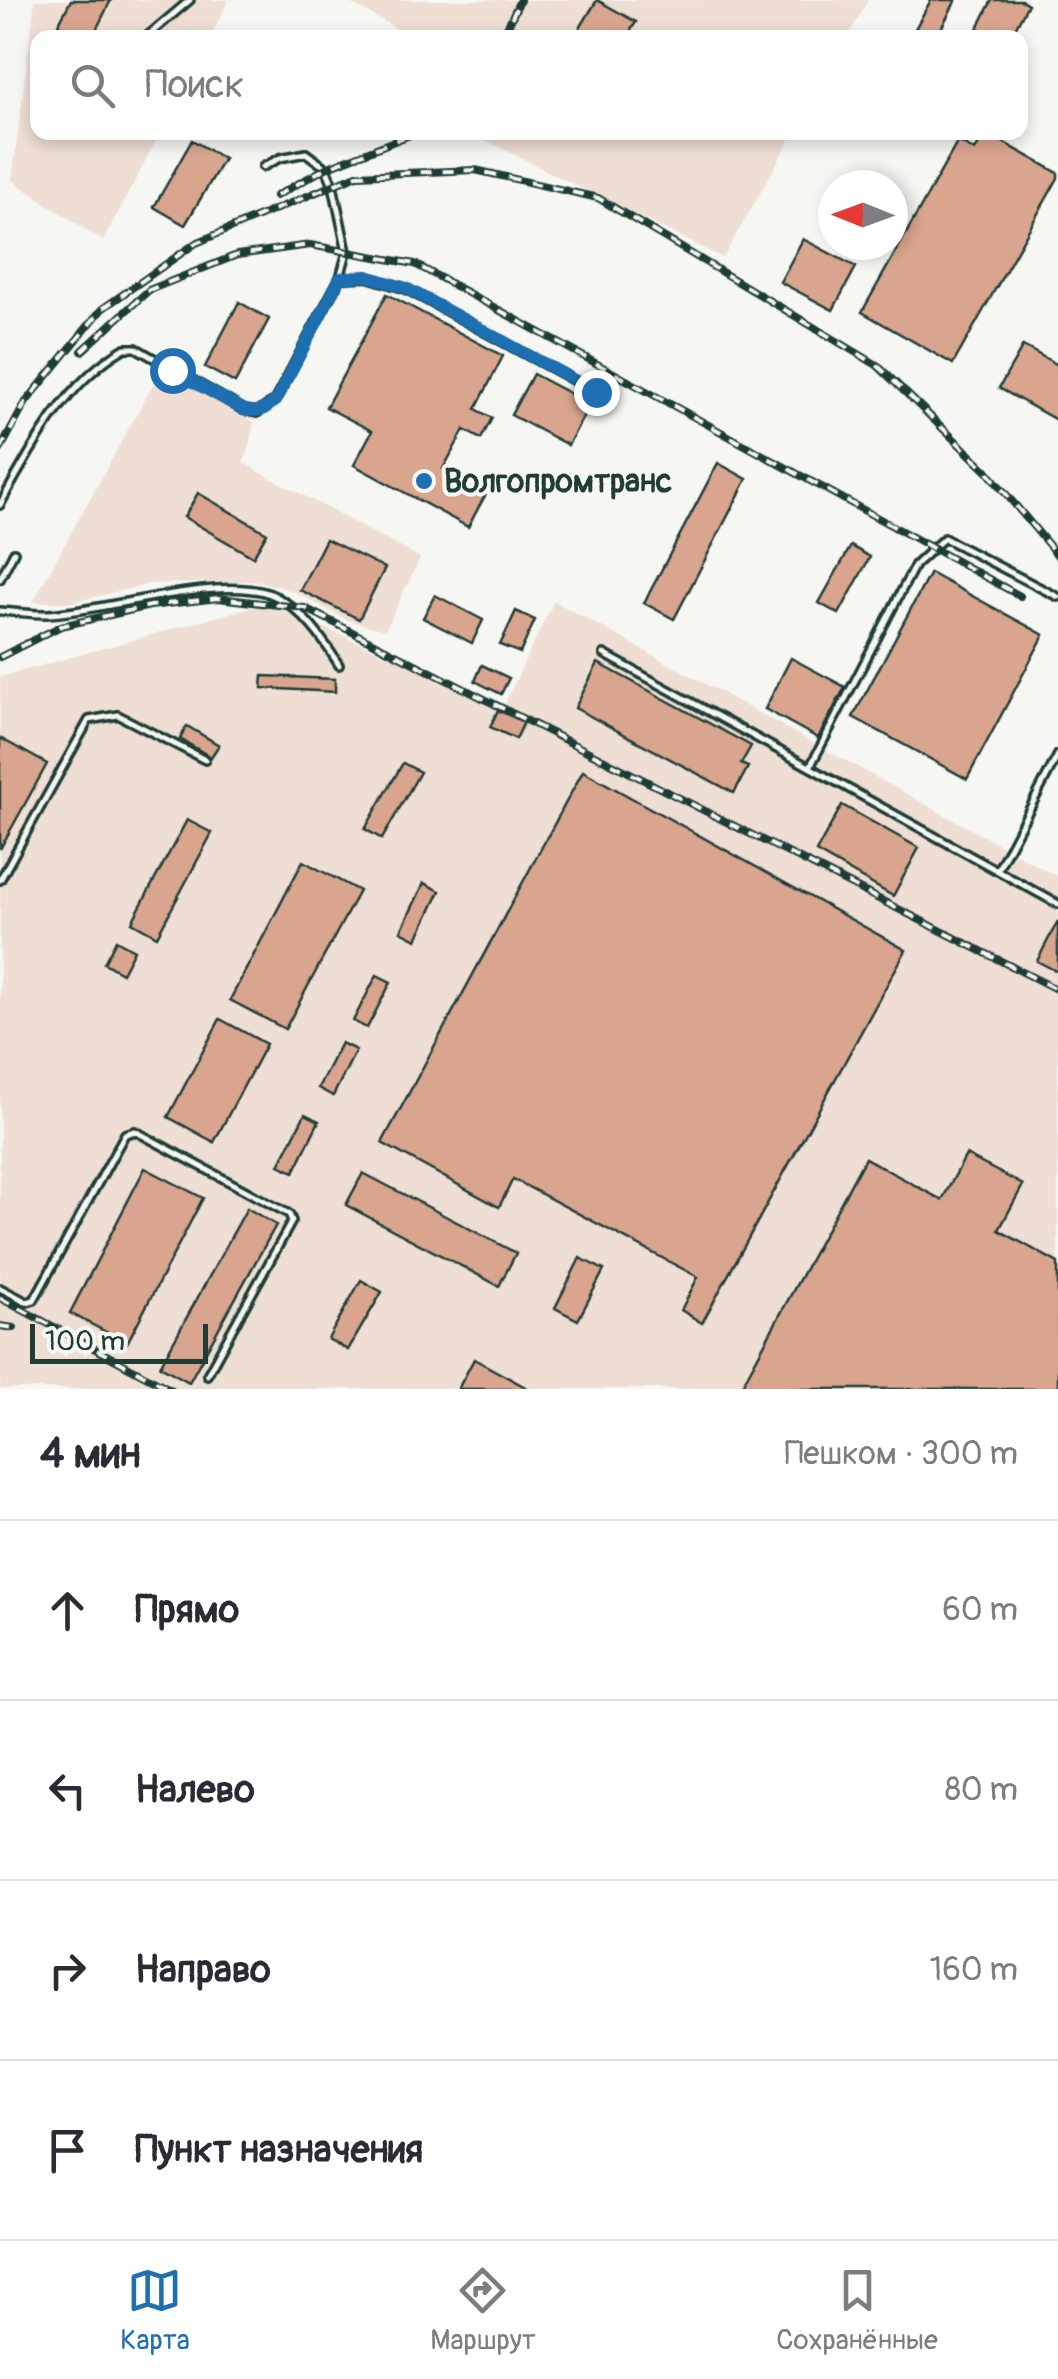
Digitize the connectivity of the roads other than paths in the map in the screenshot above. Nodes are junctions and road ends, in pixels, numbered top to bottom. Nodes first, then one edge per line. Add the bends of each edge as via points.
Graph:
1 (190, 0) edge
2 (154, 30) edge
3 (262, 167) dead end
4 (340, 278) junction
5 (596, 392) dead end
6 (0, 505) edge
7 (14, 552) dead end
8 (0, 580) edge
9 (1058, 597) edge
10 (0, 611) edge
11 (604, 654) dead end
12 (340, 665) dead end
13 (1058, 755) edge
14 (206, 760) dead end
15 (811, 765) junction
16 (998, 870) junction
17 (0, 880) edge
18 (1058, 904) edge
19 (0, 1288) edge
20 (206, 1375) dead end

1 - 2 lane
3 - 4 lane via 306,153 326,168 347,252
4 - 5 lane via 367,276 406,288
4 - 6 lane via 267,408 244,410 136,348 124,348 58,411
7 - 8 lane
9 - 15 lane via 944,538 915,565
10 - 12 lane via 47,614 182,592 260,591 300,614
11 - 15 lane
13 - 16 lane
14 - 17 lane via 118,715 89,720
15 - 16 lane
16 - 18 lane
19 - 20 lane via 34,1300 125,1134 135,1131 292,1221

